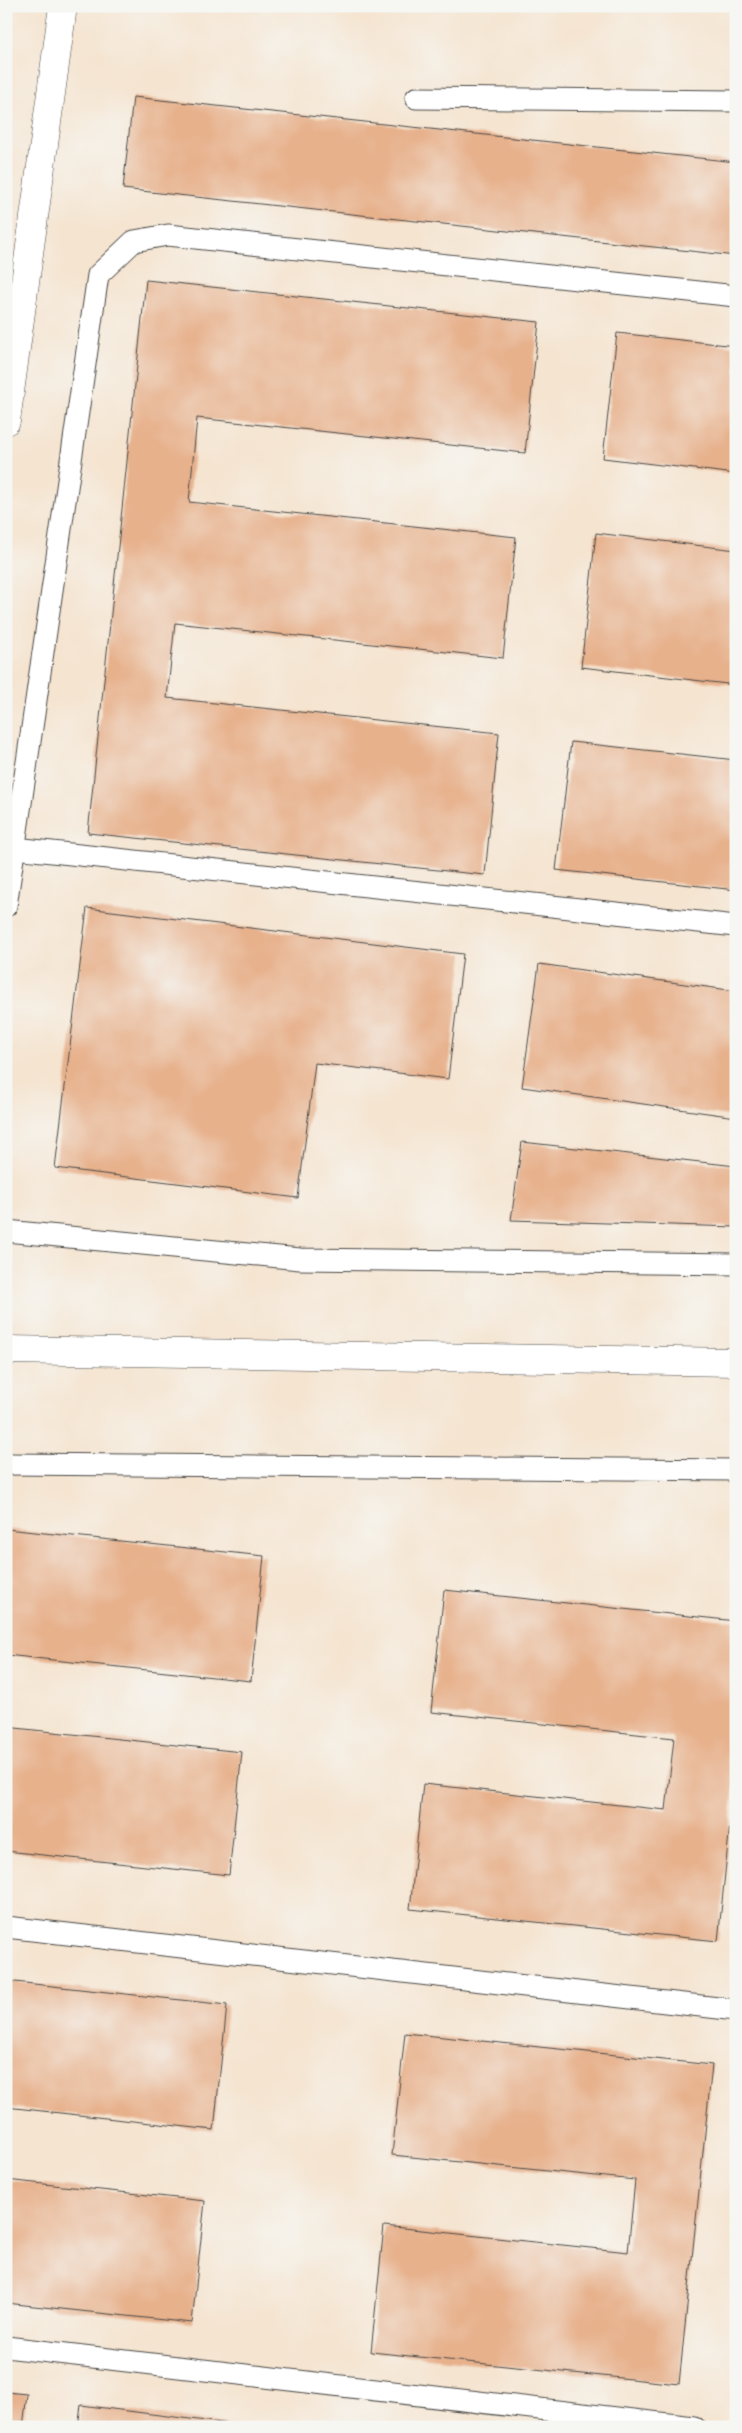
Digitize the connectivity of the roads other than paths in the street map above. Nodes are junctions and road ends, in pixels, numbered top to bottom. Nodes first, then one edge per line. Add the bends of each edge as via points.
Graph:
1 (63, 6) edge
2 (416, 98) dead end
3 (736, 101) edge
4 (736, 296) edge
5 (6, 422) edge
6 (15, 848) junction
7 (6, 906) edge
8 (736, 926) edge
9 (6, 1231) edge
10 (736, 1264) edge
11 (6, 1350) edge
12 (736, 1362) edge
13 (6, 1464) edge
14 (736, 1470) edge
15 (6, 1927) edge
16 (736, 2010) edge
17 (6, 2348) edge
18 (694, 2427) edge

1 - 5 street
2 - 3 lane
4 - 6 lane via 168,235 134,241 98,275
6 - 7 lane
6 - 8 lane
9 - 10 lane via 300,1259
11 - 12 street
13 - 14 lane
15 - 16 lane
17 - 18 lane

